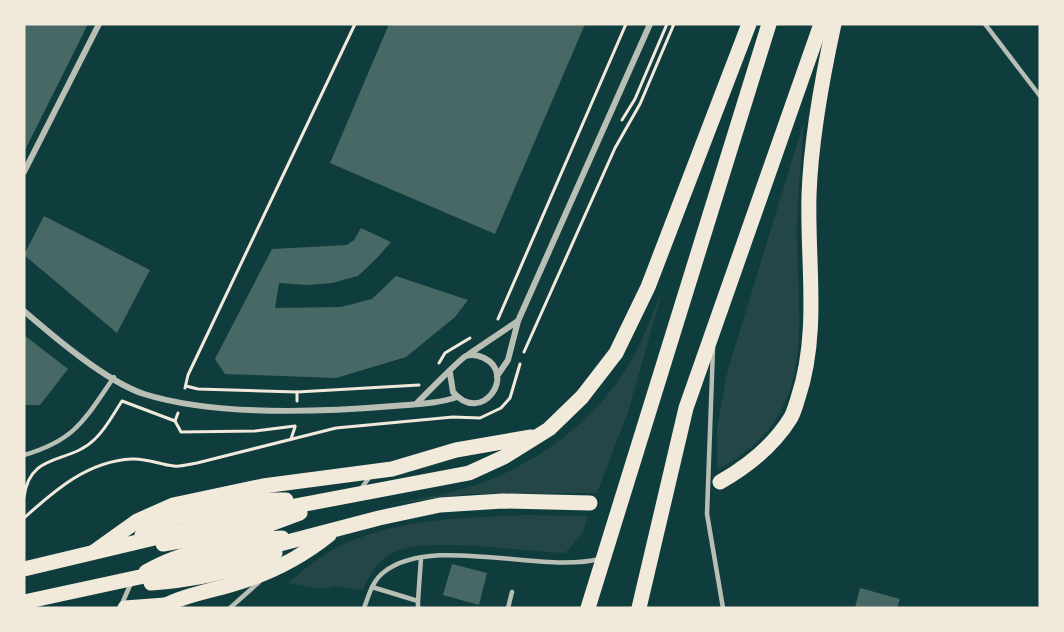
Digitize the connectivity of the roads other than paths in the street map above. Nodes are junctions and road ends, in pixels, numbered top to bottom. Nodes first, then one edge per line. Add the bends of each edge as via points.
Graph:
1 (99, 24) edge
2 (650, 24) edge
3 (749, 24) edge
4 (769, 24) edge
5 (821, 24) edge
6 (834, 24) edge
7 (985, 24) edge
8 (1040, 96) edge
9 (24, 172) edge
10 (24, 311) edge
11 (518, 321) junction
12 (716, 321) junction
13 (467, 356) junction
14 (450, 373) junction
15 (497, 376) junction
16 (114, 377) junction
17 (457, 398) junction
18 (416, 404) junction
19 (537, 436) junction
20 (24, 455) edge
21 (378, 466) junction
22 (720, 482) dead end
23 (356, 496) junction
24 (590, 503) dead end
25 (336, 530) junction
26 (89, 555) junction
27 (422, 558) junction
28 (602, 558) junction
29 (24, 569) edge
30 (276, 569) junction
31 (133, 579) junction
32 (372, 587) junction
33 (512, 592) dead end
34 (418, 601) junction
35 (24, 602) edge
36 (163, 607) edge
37 (120, 608) edge
38 (125, 608) edge
39 (230, 608) edge
40 (364, 608) edge
41 (418, 608) edge
42 (508, 608) edge
43 (588, 608) edge
44 (639, 608) edge
45 (723, 608) edge

1 - 9 street
2 - 11 street
3 - 19 highway via 648,287 616,353 582,397
4 - 28 highway
5 - 12 highway
6 - 22 highway via 822,80 809,193 812,335 803,384 791,418 766,450
7 - 8 lane
10 - 16 street via 66,346
11 - 13 street
11 - 15 street via 508,360
12 - 44 highway via 686,408
12 - 45 lane via 706,514
13 - 14 street
13 - 15 street via 490,362
14 - 17 street via 450,386
14 - 18 street
15 - 17 street via 497,385 488,398 473,404
16 - 18 street via 143,394 197,405 282,410
16 - 20 lane via 80,427 50,448
17 - 18 street
19 - 21 highway via 456,450 392,469
19 - 23 highway via 504,457 469,472
21 - 23 lane
21 - 26 highway via 173,505 137,521
23 - 26 highway via 251,514
24 - 25 highway via 503,501 440,505
25 - 30 highway
25 - 31 highway
26 - 29 highway
27 - 28 lane via 459,556 566,564
27 - 32 lane via 384,572
27 - 34 lane
28 - 43 highway
30 - 36 highway via 192,594
30 - 39 lane
31 - 35 highway
31 - 37 lane
32 - 34 lane
32 - 40 lane
33 - 42 lane
34 - 41 lane
36 - 38 highway

